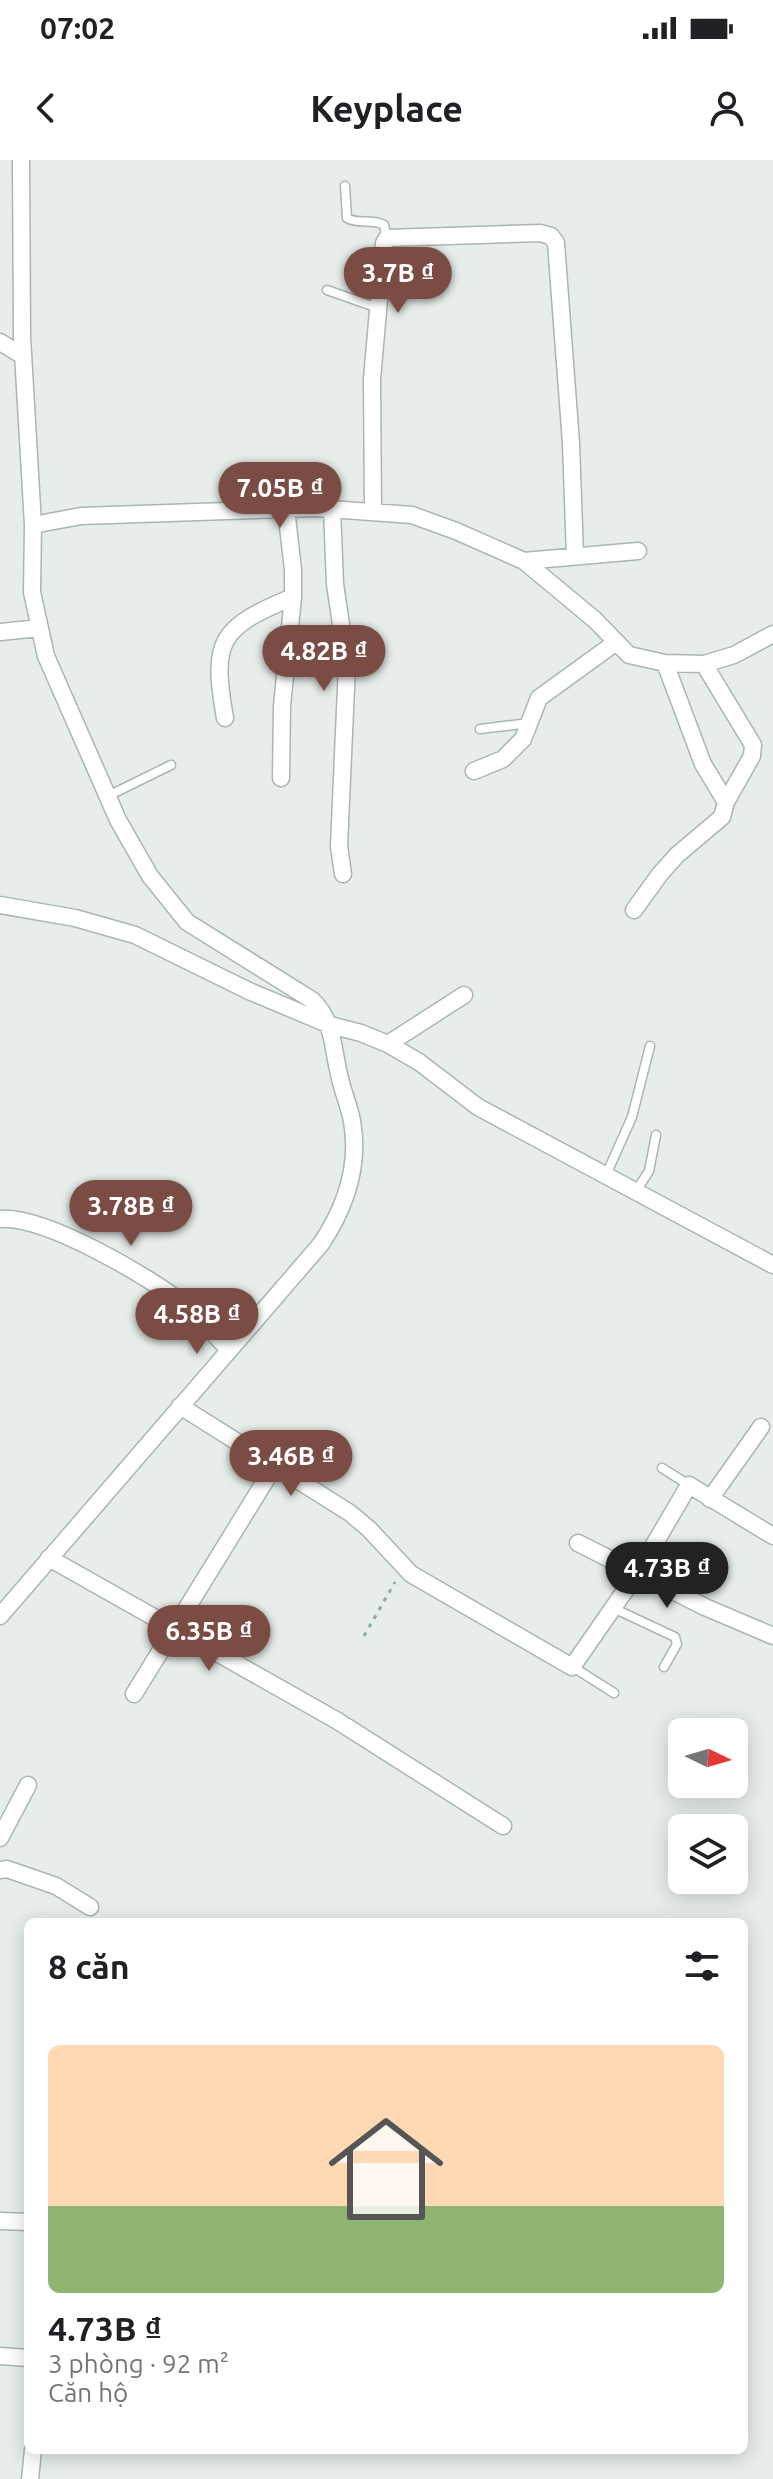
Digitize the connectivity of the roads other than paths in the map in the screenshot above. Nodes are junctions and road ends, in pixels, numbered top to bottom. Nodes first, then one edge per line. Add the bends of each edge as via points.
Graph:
1 (21, 160) edge
2 (345, 186) dead end
3 (387, 238) junction
4 (327, 290) dead end
5 (378, 308) junction
6 (0, 342) edge
7 (23, 356) junction
8 (286, 509) junction
9 (332, 509) junction
10 (373, 511) junction
11 (33, 525) junction
12 (638, 551) dead end
13 (575, 556) junction
14 (524, 561) junction
15 (293, 597) junction
16 (39, 628) junction
17 (0, 632) edge
18 (772, 639) edge
19 (615, 643) junction
20 (665, 663) junction
21 (704, 664) junction
22 (225, 718) dead end
23 (531, 723) junction
24 (480, 729) dead end
25 (171, 765) dead end
26 (474, 771) dead end
27 (281, 778) dead end
28 (108, 796) junction
29 (726, 802) junction
30 (343, 874) dead end
31 (0, 905) edge
32 (634, 910) dead end
33 (464, 995) dead end
34 (330, 1025) junction
35 (388, 1044) junction
36 (650, 1046) dead end
37 (656, 1135) dead end
38 (606, 1175) junction
39 (636, 1191) junction
40 (0, 1219) edge
41 (773, 1265) edge
42 (229, 1350) junction
43 (180, 1406) junction
44 (761, 1427) dead end
45 (275, 1465) junction
46 (662, 1468) dead end
47 (689, 1485) junction
48 (710, 1499) junction
49 (773, 1536) edge
50 (578, 1543) dead end
51 (49, 1558) junction
52 (638, 1572) junction
53 (613, 1608) junction
54 (1, 1612) edge
55 (173, 1630) junction
56 (773, 1636) edge
57 (572, 1667) junction
58 (664, 1667) dead end
59 (614, 1693) dead end
60 (134, 1694) dead end
61 (28, 1785) dead end
62 (503, 1826) dead end
63 (0, 1838) edge
64 (0, 1870) edge
65 (90, 1907) dead end
66 (0, 2221) edge
67 (24, 2222) edge
68 (0, 2356) edge
69 (24, 2358) edge
70 (33, 2454) edge
71 (30, 2479) edge

1 - 7 street
2 - 3 lane via 347,218 379,222
3 - 5 street
3 - 13 street via 540,233 556,243
4 - 5 lane
5 - 10 street via 372,379
6 - 7 street
7 - 11 street
8 - 9 street
8 - 11 street via 81,516
8 - 15 street
9 - 10 street
9 - 30 street via 335,584 347,665 339,846
10 - 14 street via 412,515
11 - 16 street via 32,592
12 - 13 street
13 - 14 street
14 - 19 street
15 - 22 street via 250,615 224,645 218,665
15 - 27 street
16 - 17 street
16 - 28 street via 46,656
18 - 21 street
19 - 20 street via 629,655
19 - 23 street via 539,698
20 - 21 street
20 - 29 street via 703,764
21 - 29 street via 753,745
23 - 24 lane
23 - 26 street via 513,751
25 - 28 lane
28 - 34 street via 150,876 187,922 312,1000
29 - 32 street via 722,817 677,855
31 - 34 street via 135,935
33 - 35 street
34 - 35 street
34 - 42 street via 354,1137 346,1196 321,1244
35 - 38 street via 478,1107
36 - 38 lane via 632,1117
37 - 39 lane via 649,1171
38 - 39 street
39 - 41 street
40 - 42 street via 37,1225 72,1239 161,1288
42 - 43 street
43 - 45 street
43 - 51 street
44 - 48 street
45 - 55 street
45 - 57 street via 350,1513 403,1568
46 - 47 lane
47 - 48 street
47 - 52 street
48 - 49 street
50 - 52 street
51 - 54 street
51 - 55 street
52 - 53 street
52 - 56 street
53 - 57 street
53 - 58 lane via 675,1637 677,1644
55 - 60 street
55 - 62 street via 336,1720
57 - 59 lane
61 - 63 street
64 - 65 street via 56,1886
66 - 67 street
68 - 69 street
70 - 71 street

